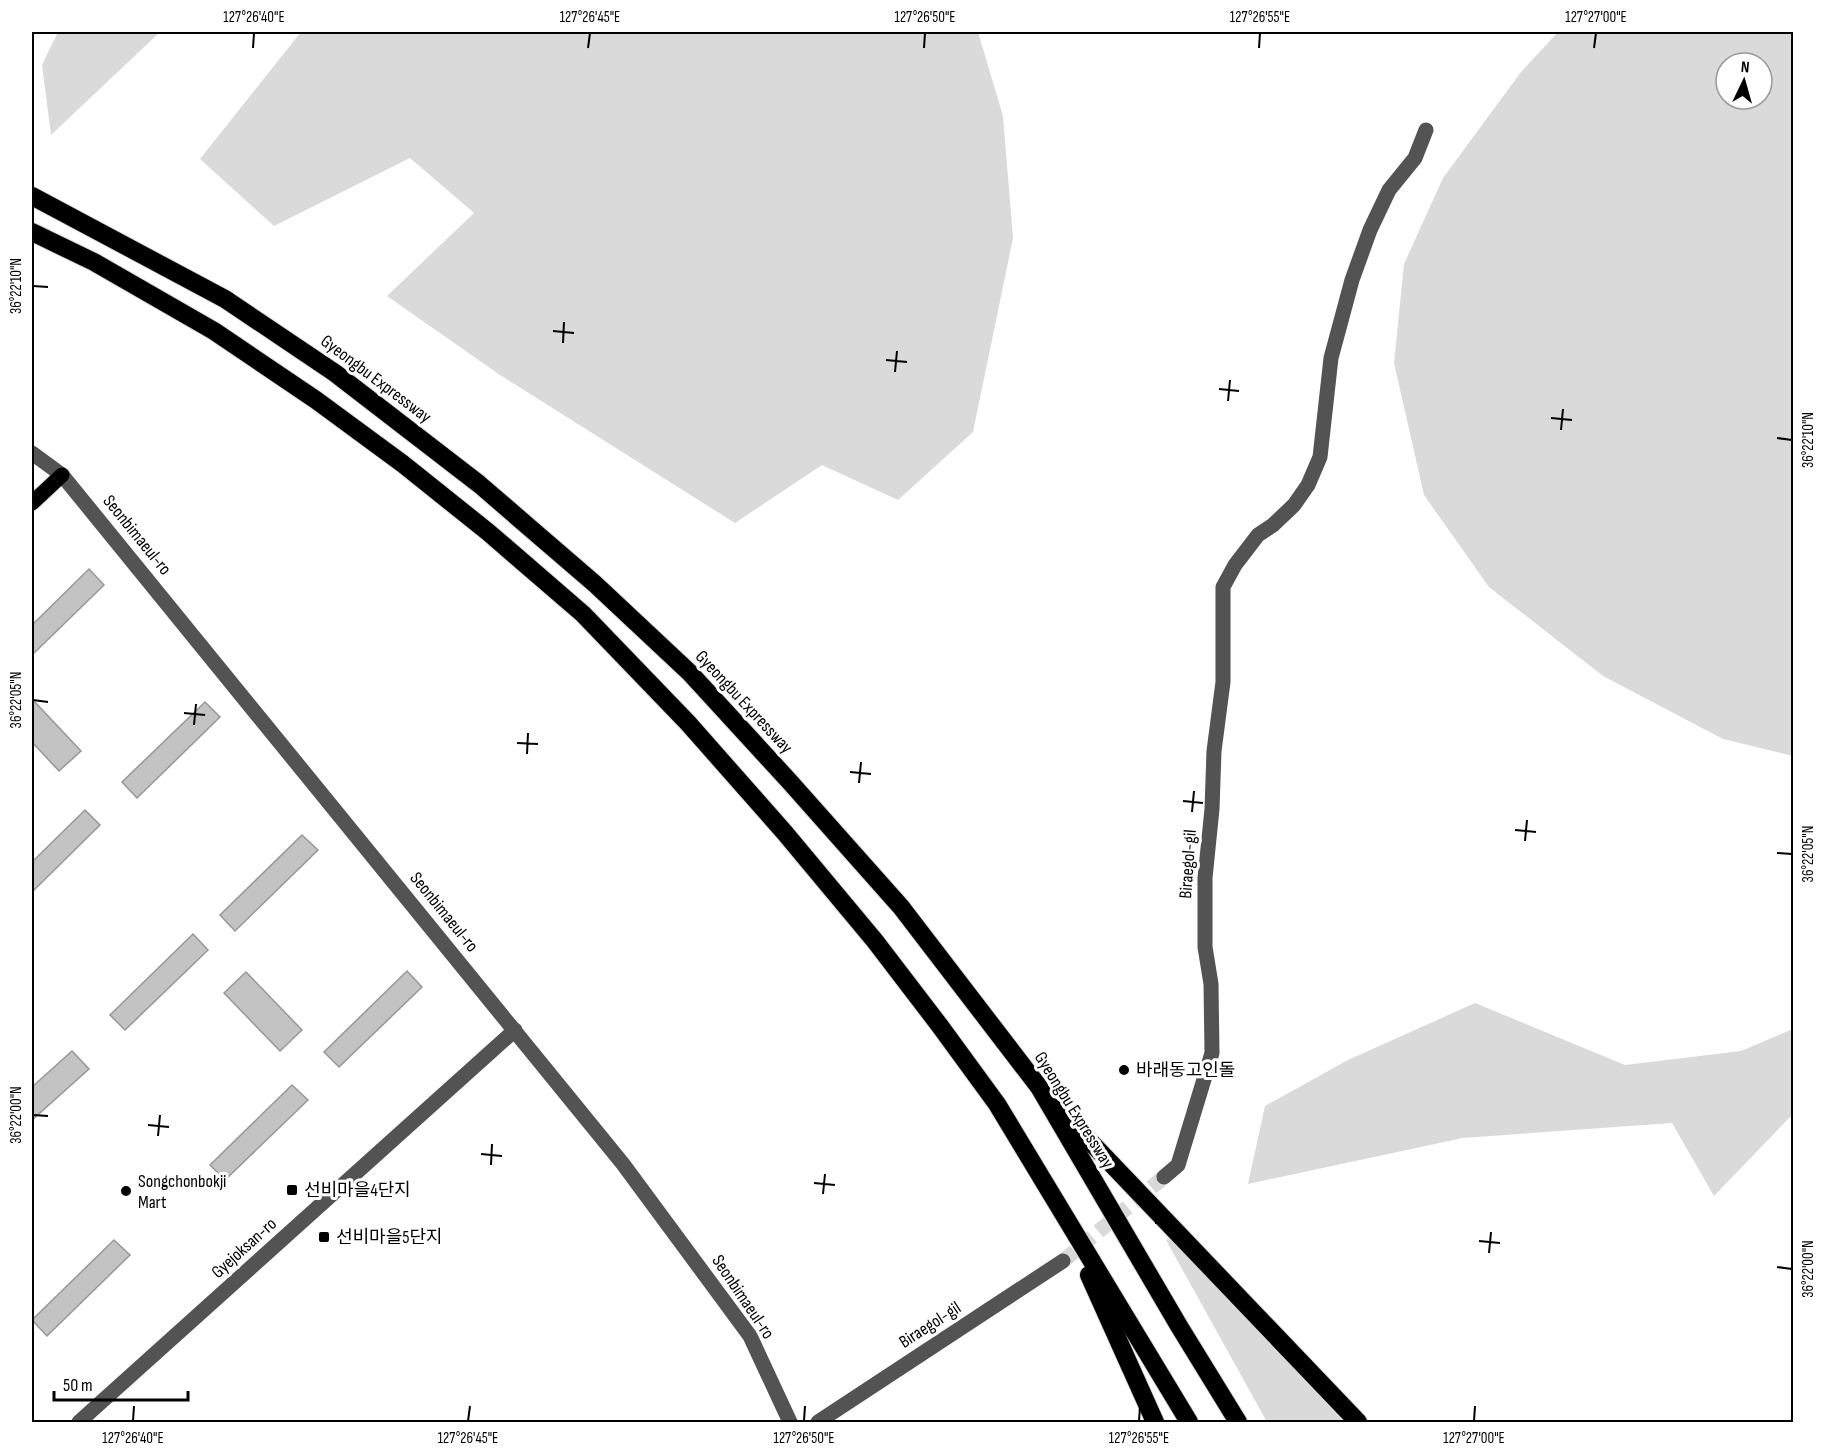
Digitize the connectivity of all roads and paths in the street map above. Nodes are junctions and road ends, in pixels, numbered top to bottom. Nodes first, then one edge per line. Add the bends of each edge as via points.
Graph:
1 (1426, 130) dead end
2 (32, 196) edge
3 (32, 232) edge
4 (32, 453) edge
5 (62, 475) junction
6 (32, 502) edge
7 (515, 1030) junction
8 (1039, 1088) junction
9 (997, 1104) junction
10 (1164, 1177) tunnel mouth
11 (1063, 1261) tunnel mouth
12 (79, 1422) edge
13 (790, 1422) edge
14 (818, 1422) edge
15 (1155, 1422) edge
16 (1190, 1422) edge
17 (1238, 1422) edge
18 (1358, 1422) edge

1 - 10 street, Biraegol-gil via 1415,158 1389,190 1352,280 1331,358 1320,458 1294,505 1258,535 1223,587 1222,682 1205,878 1212,1053 1178,1165
2 - 8 highway, Gyeongbu Expressway via 225,299 335,372 479,484 595,584 690,673 901,907
3 - 9 highway via 214,331 316,400 403,464 583,614 688,723 785,833 874,940
4 - 5 street, Seonbimaeul-ro
5 - 6 main road
5 - 7 street, Seonbimaeul-ro
7 - 12 street, Gyejoksan-ro
7 - 13 street, Seonbimaeul-ro via 624,1164 750,1336
8 - 17 highway, Gyeongbu Expressway
8 - 18 highway
9 - 15 highway via 1082,1260
9 - 16 highway
11 - 14 street, Biraegol-gil

